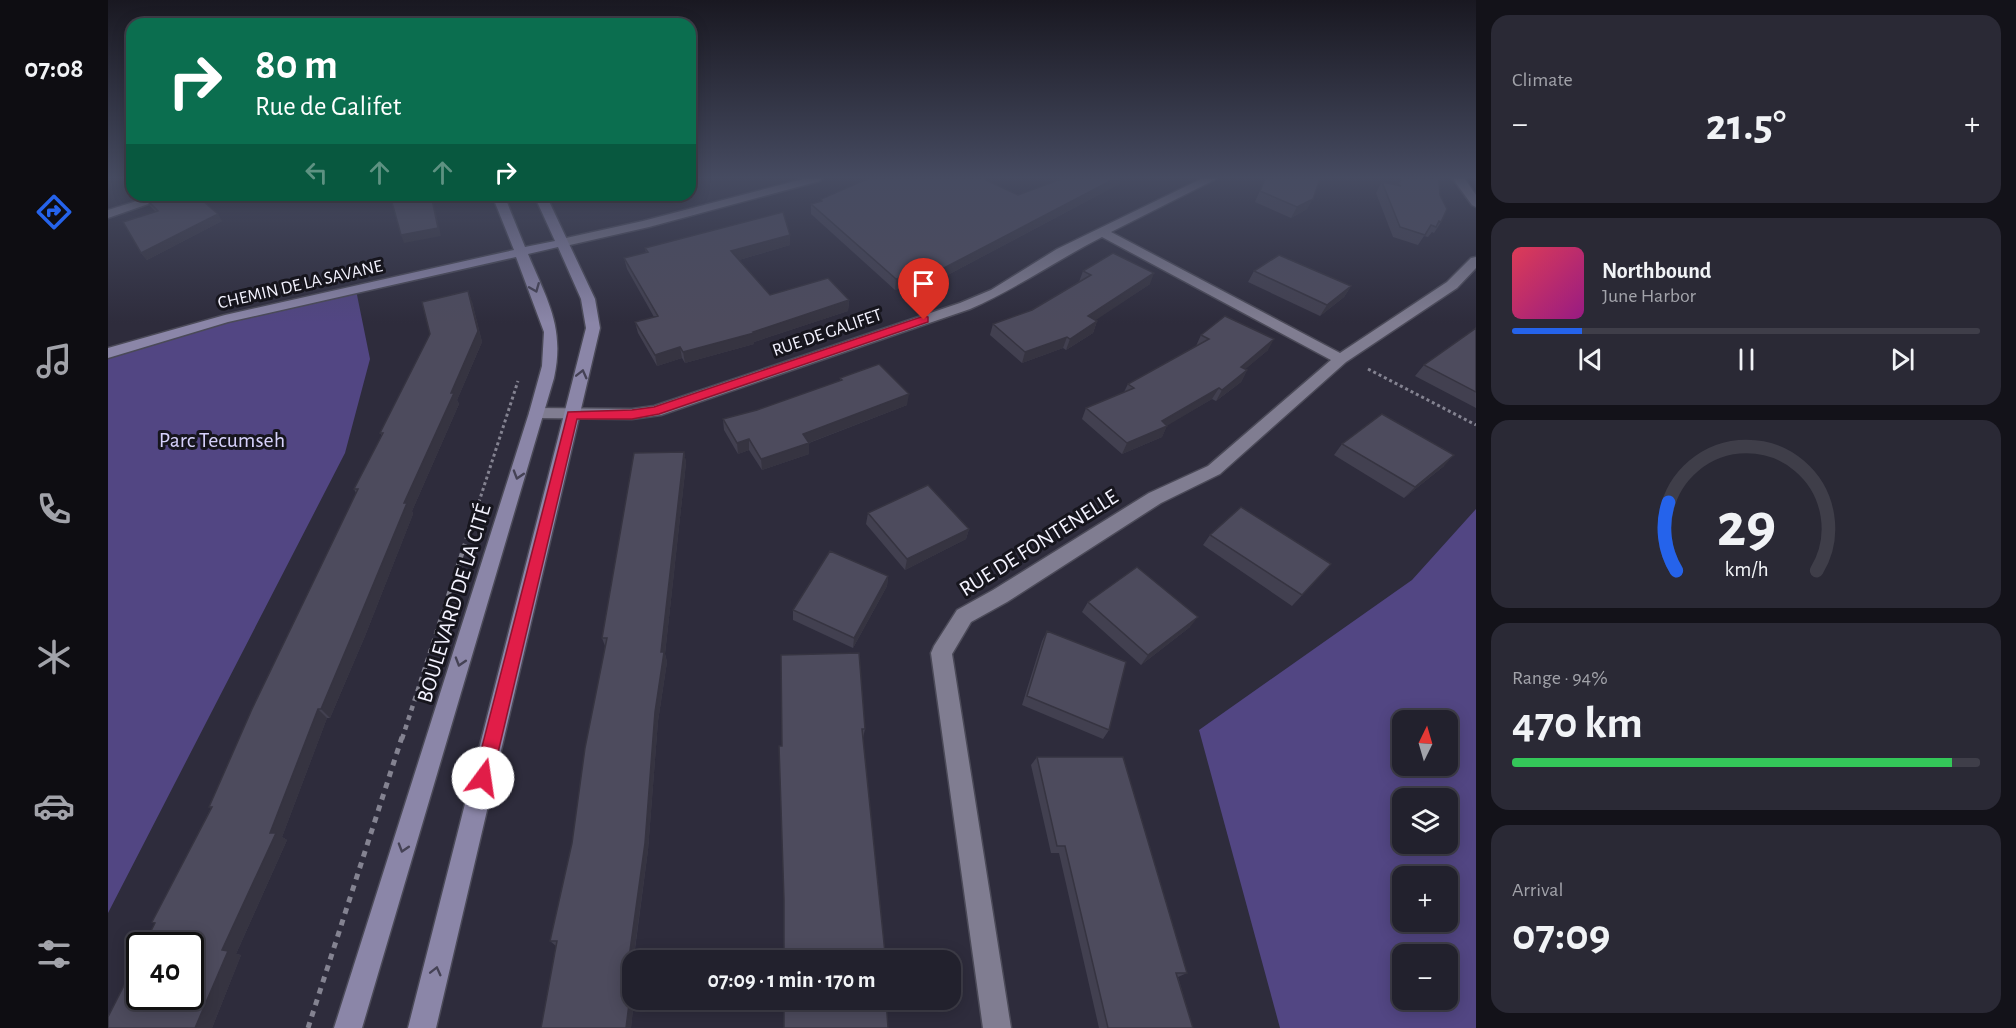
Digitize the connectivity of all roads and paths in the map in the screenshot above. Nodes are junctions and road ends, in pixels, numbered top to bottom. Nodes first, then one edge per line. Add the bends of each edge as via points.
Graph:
1 (510, 227) edge
2 (554, 227) edge
3 (632, 227) edge
4 (1111, 227) edge
5 (1101, 232) junction
6 (561, 243) junction
7 (520, 252) junction
8 (1476, 261) edge
9 (108, 353) edge
10 (1341, 359) junction
11 (519, 376) dead end
12 (537, 413) junction
13 (572, 415) junction
14 (1476, 425) edge
15 (308, 1028) edge
16 (348, 1028) edge
17 (422, 1028) edge
18 (997, 1028) edge

1 - 7 street, BOULEVARD DE LA CITÉ
2 - 6 street
3 - 6 street, CHEMIN DE LA SAVANE
4 - 5 street, RUE DE GALIFET
5 - 10 street
5 - 13 street, RUE DE GALIFET via 996,292 954,309 655,411
6 - 7 street, CHEMIN DE LA SAVANE
13 -> 6 street via 592,328 588,299
7 - 9 street, CHEMIN DE LA SAVANE via 225,319
7 -> 12 street, BOULEVARD DE LA CITÉ via 552,334 548,373
8 - 10 street, RUE DE FONTENELLE via 1452,285
10 - 14 path via 1376,372
10 - 18 street, RUE DE FONTENELLE via 1214,470 1155,498 964,616 941,653
11 - 15 path
12 - 13 street, RUE DE GALIFET
12 -> 16 street, BOULEVARD DE LA CITÉ
17 -> 13 street

